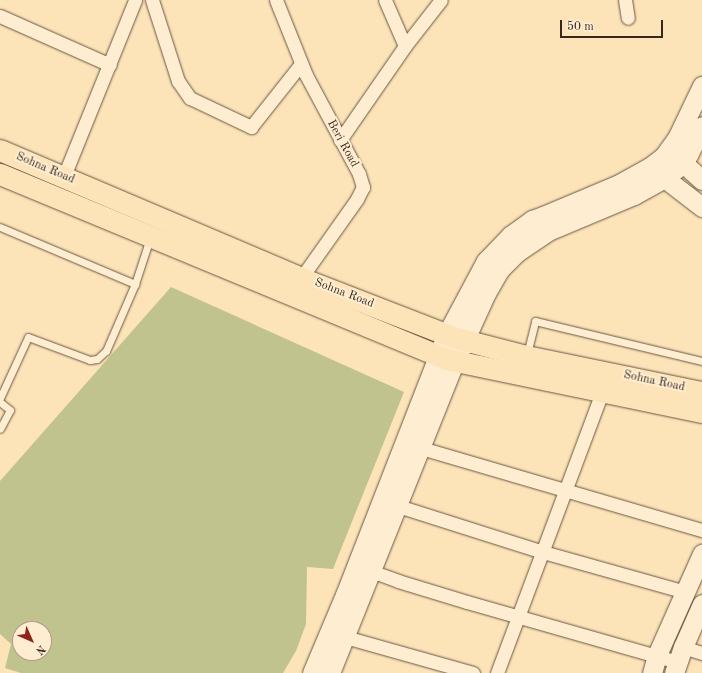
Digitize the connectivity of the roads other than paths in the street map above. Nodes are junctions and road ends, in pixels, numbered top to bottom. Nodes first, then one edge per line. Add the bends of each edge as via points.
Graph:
1 (135, 0) edge
2 (152, 0) edge
3 (276, 0) edge
4 (385, 0) edge
5 (441, 0) edge
6 (625, 0) edge
7 (0, 16) edge
8 (628, 18) dead end
9 (405, 46) junction
10 (301, 64) junction
11 (110, 65) junction
12 (702, 86) edge
13 (700, 133) edge
14 (340, 140) junction
15 (0, 150) edge
16 (676, 154) junction
17 (657, 173) junction
18 (0, 174) edge
19 (64, 176) junction
20 (702, 180) edge
21 (702, 207) edge
22 (159, 217) junction
23 (0, 227) edge
24 (151, 237) junction
25 (301, 278) junction
26 (135, 284) junction
27 (456, 337) junction
28 (526, 356) junction
29 (447, 359) junction
30 (702, 360) edge
31 (616, 388) junction
32 (702, 392) edge
33 (659, 393) junction
34 (0, 398) edge
35 (0, 402) edge
36 (702, 412) edge
37 (0, 429) edge
38 (421, 448) junction
39 (566, 489) junction
40 (398, 506) junction
41 (702, 530) edge
42 (543, 552) junction
43 (702, 554) edge
44 (371, 571) junction
45 (685, 592) junction
46 (702, 604) edge
47 (519, 616) junction
48 (345, 637) junction
49 (702, 653) edge
50 (678, 661) edge
51 (654, 664) edge
52 (312, 673) edge
53 (330, 673) edge
54 (473, 673) edge
55 (497, 673) edge

1 - 11 street
2 - 10 street via 178,81 190,98 251,127
3 - 10 street, Beri Road
4 - 9 street
5 - 9 street
6 - 8 street
7 - 11 street
9 - 14 street
10 - 14 street, Beri Road
11 - 19 street
12 - 16 main road
13 - 16 main road via 688,155
14 - 25 street, Beri Road via 362,181 362,192
15 - 19 main road, Sohna Road
16 - 17 main road
16 - 20 main road
17 - 21 main road
17 - 27 main road via 634,195 546,224 532,220 510,236 486,261
18 - 24 main road, Sohna Road
19 - 22 main road, Sohna Road
22 - 24 main road
22 - 25 main road, Sohna Road
23 - 26 lane
24 - 26 lane
24 - 29 main road, Sohna Road
25 - 27 main road, Sohna Road
26 - 34 lane via 102,355 90,360 28,336
27 - 28 main road, Sohna Road
27 - 29 main road
28 - 30 lane via 535,321
28 - 31 main road, Sohna Road
29 - 31 main road, Sohna Road
29 - 38 main road
29 - 52 main road
31 - 33 main road, Sohna Road
31 - 39 street
32 - 33 main road, Sohna Road
33 - 36 main road, Sohna Road
35 - 37 lane via 10,410
38 - 39 street
38 - 40 main road
39 - 41 street
39 - 42 street
40 - 42 street
40 - 44 main road
42 - 45 street
42 - 47 street
43 - 45 main road
44 - 47 street
44 - 48 main road
45 - 51 main road
46 - 50 main road
47 - 51 street
47 - 55 street
48 - 53 main road
48 - 54 street
49 - 50 street
50 - 51 street

